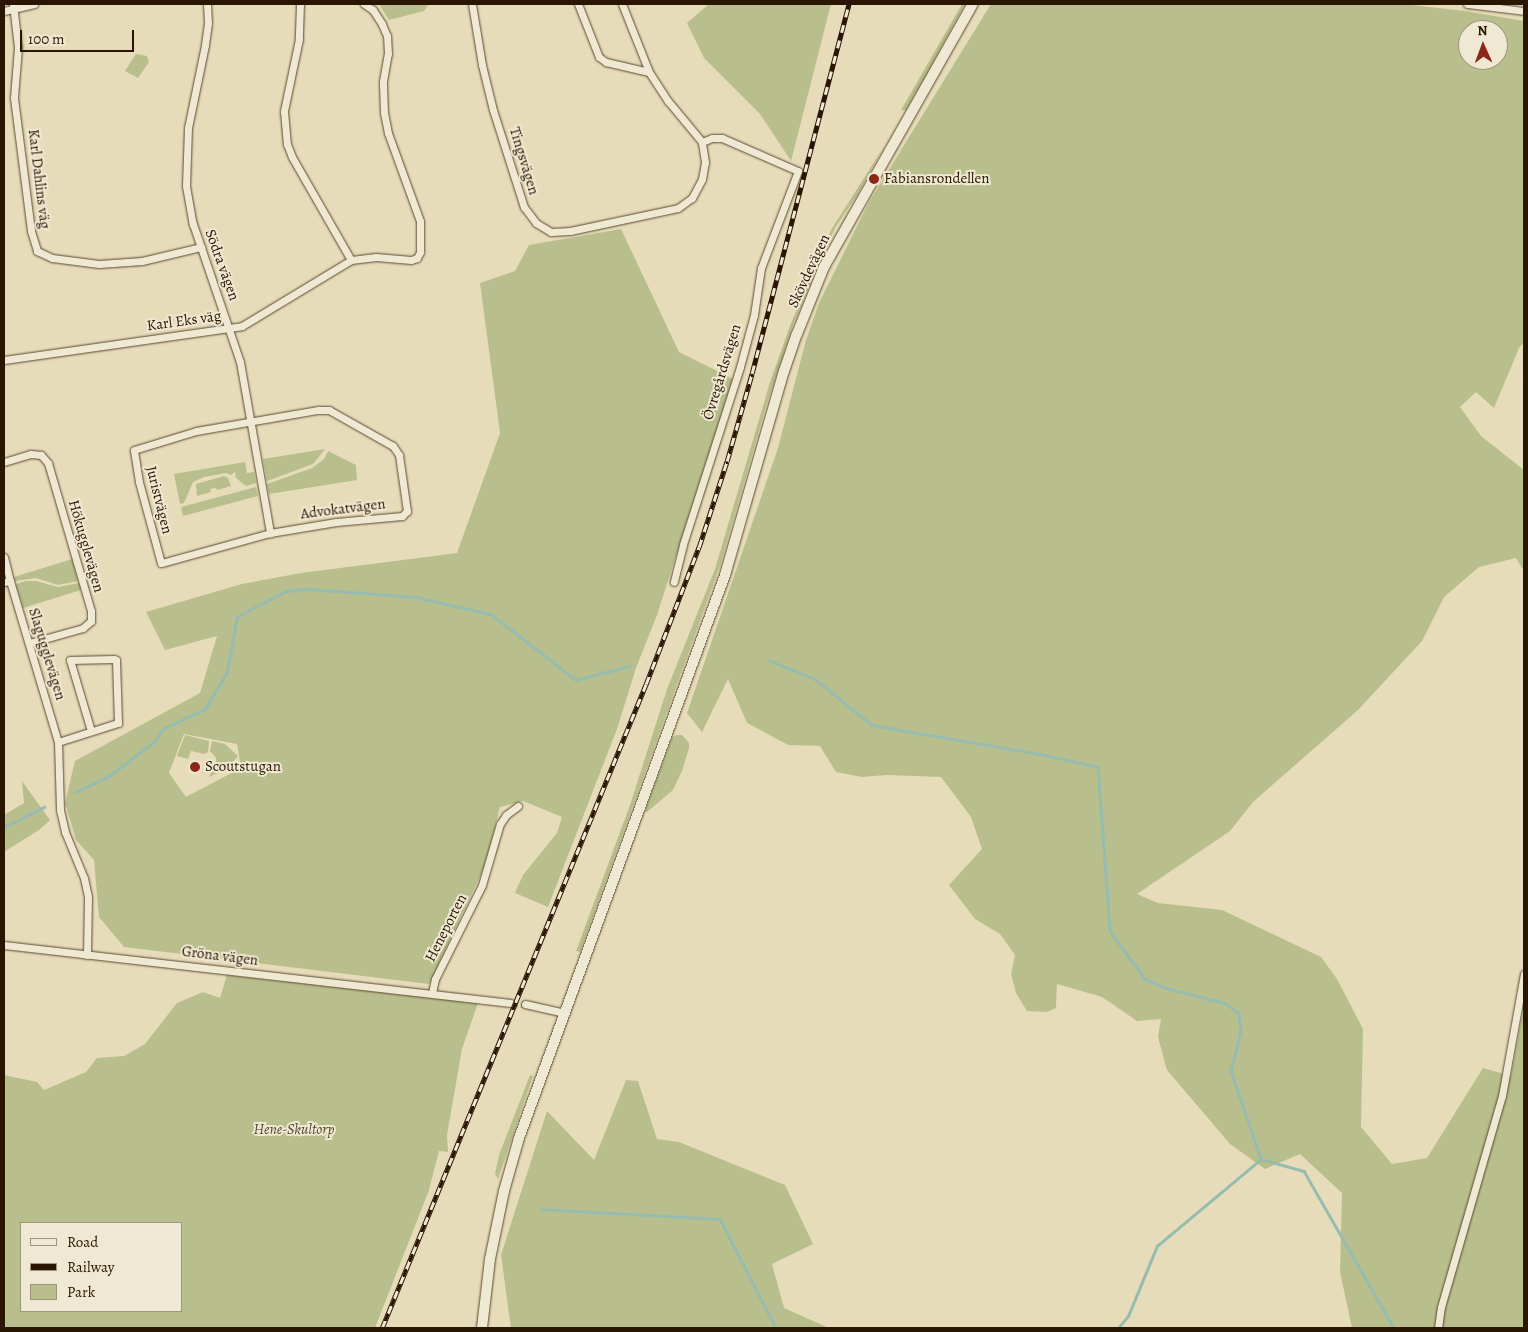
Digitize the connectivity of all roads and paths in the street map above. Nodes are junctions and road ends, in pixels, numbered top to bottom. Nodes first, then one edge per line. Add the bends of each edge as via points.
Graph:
1 (34, 4) edge
2 (206, 4) edge
3 (300, 4) edge
4 (364, 4) edge
5 (472, 4) edge
6 (578, 4) edge
7 (622, 4) edge
8 (973, 4) edge
9 (1467, 4) edge
10 (14, 6) edge
11 (4, 11) edge
12 (1524, 11) edge
13 (649, 72) junction
14 (702, 142) junction
15 (201, 247) junction
16 (351, 260) junction
17 (230, 329) junction
18 (4, 360) edge
19 (251, 422) junction
20 (4, 462) edge
21 (270, 533) junction
22 (4, 557) edge
23 (7, 582) edge
24 (674, 582) dead end
25 (30, 644) junction
26 (91, 731) junction
27 (58, 742) junction
28 (518, 806) dead end
29 (4, 945) edge
30 (87, 955) junction
31 (1524, 974) edge
32 (432, 993) junction
33 (511, 1003) tunnel mouth
34 (525, 1004) tunnel mouth
35 (565, 1013) junction
36 (482, 1328) edge
37 (1438, 1328) edge

1 - 10 street
2 - 15 street, Södra vägen via 206,38 188,128 186,164 189,205
3 - 16 street via 299,39 284,111 287,144 299,173
4 - 16 street via 373,10 387,36 384,113 388,133 420,221 421,240 417,258 411,260 376,257
5 - 14 street, Tingsvägen via 493,110 524,207 536,223 551,232 570,231 678,208 692,198 702,179 705,162
6 - 13 street via 599,57 606,62
7 - 13 street
8 - 35 main road, Skövdevägen via 824,267 784,371 725,575
9 - 12 street
10 - 11 street
10 - 15 street, Karl Dahlins väg via 18,47 14,98 31,231 37,251 52,258 100,264 142,261
13 - 14 street
14 - 24 street, Övregårdsvägen via 722,138 798,171 761,268 754,314 740,367
15 - 17 street, Södra vägen
16 - 17 street, Karl Eks väg via 242,326
17 - 18 street, Karl Eks väg
17 - 19 street, Södra vägen
19 - 21 street, Södra vägen
19 - 21 street, Juristvägen via 187,433 134,450 139,482 161,562
19 - 21 street, Advokatvägen via 329,410 393,446 399,455 407,506 407,512 402,516
20 - 25 street, Hökugglevägen via 31,454 41,455 48,463 91,611 90,621 83,628
22 - 23 street
23 - 25 street, Slagugglevägen
25 - 27 street, Slagugglevägen
26 - 26 street, Slagugglevägen via 118,723 114,659 70,660
26 - 27 street, Slagugglevägen
27 - 30 street, Slagugglevägen via 60,810 88,897
28 - 32 street, Heneporten via 500,824 482,885 435,979
29 - 30 street, Gröna vägen
30 - 32 street, Gröna vägen
31 - 37 street via 1502,1096 1441,1307
32 - 33 street
34 - 35 street
35 - 36 main road, Skövdevägen via 519,1138 504,1191 490,1259

